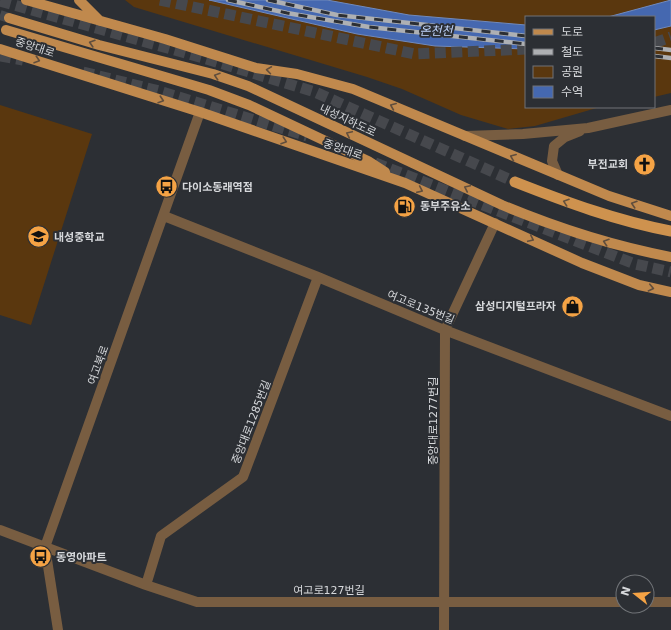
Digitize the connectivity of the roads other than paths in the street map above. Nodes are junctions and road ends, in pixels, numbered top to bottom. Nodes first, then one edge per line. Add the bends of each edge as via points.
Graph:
1 (26, 0) edge
2 (79, 0) edge
3 (9, 18) tunnel mouth
4 (102, 22) junction
5 (6, 30) tunnel mouth
6 (0, 48) edge
7 (671, 110) edge
8 (200, 112) junction
9 (588, 128) junction
10 (463, 136) junction
11 (558, 176) junction
12 (515, 182) tunnel mouth
13 (405, 183) junction
14 (164, 216) junction
15 (671, 216) edge
16 (495, 223) junction
17 (671, 231) edge
18 (671, 257) edge
19 (318, 277) junction
20 (671, 292) edge
21 (445, 330) junction
22 (671, 416) edge
23 (0, 530) edge
24 (45, 547) junction
25 (146, 585) junction
26 (444, 601) junction
27 (615, 602) edge
28 (655, 602) edge
29 (671, 602) edge
30 (58, 630) edge
31 (444, 630) edge

1 - 4 main road
2 - 4 main road
18 -> 3 main road, 내성지하도로 via 618,246 539,220 248,86
10 -> 4 main road via 353,89 297,74 256,68
5 - 13 main road via 209,90 249,105 368,161
6 -> 8 main road, 중앙대로
7 - 9 street
8 -> 13 main road, 중앙대로
8 - 14 street, 여고북로
9 - 10 street
9 - 11 street via 565,137 554,146 552,161
11 -> 10 main road
15 -> 11 main road
17 -> 12 highway via 637,224
13 -> 16 main road, 중앙대로
14 - 19 street, 여고로135번길
14 - 24 street, 여고북로
16 -> 20 main road, 중앙대로 via 582,263 639,285
16 - 21 street, 중앙대로1277번길
19 - 21 street, 여고로135번길
19 - 25 street, 중앙대로1285번길 via 243,477 161,536
21 - 22 street, 여고로135번길
21 - 26 street, 중앙대로1277번길
23 - 24 street, 여고로127번길
24 - 25 street, 여고로127번길
24 - 30 street, 여고북로
25 - 26 street, 여고로127번길 via 197,602
26 - 27 street, 여고로127번길
26 - 31 street, 중앙대로1277번길
28 - 29 street

